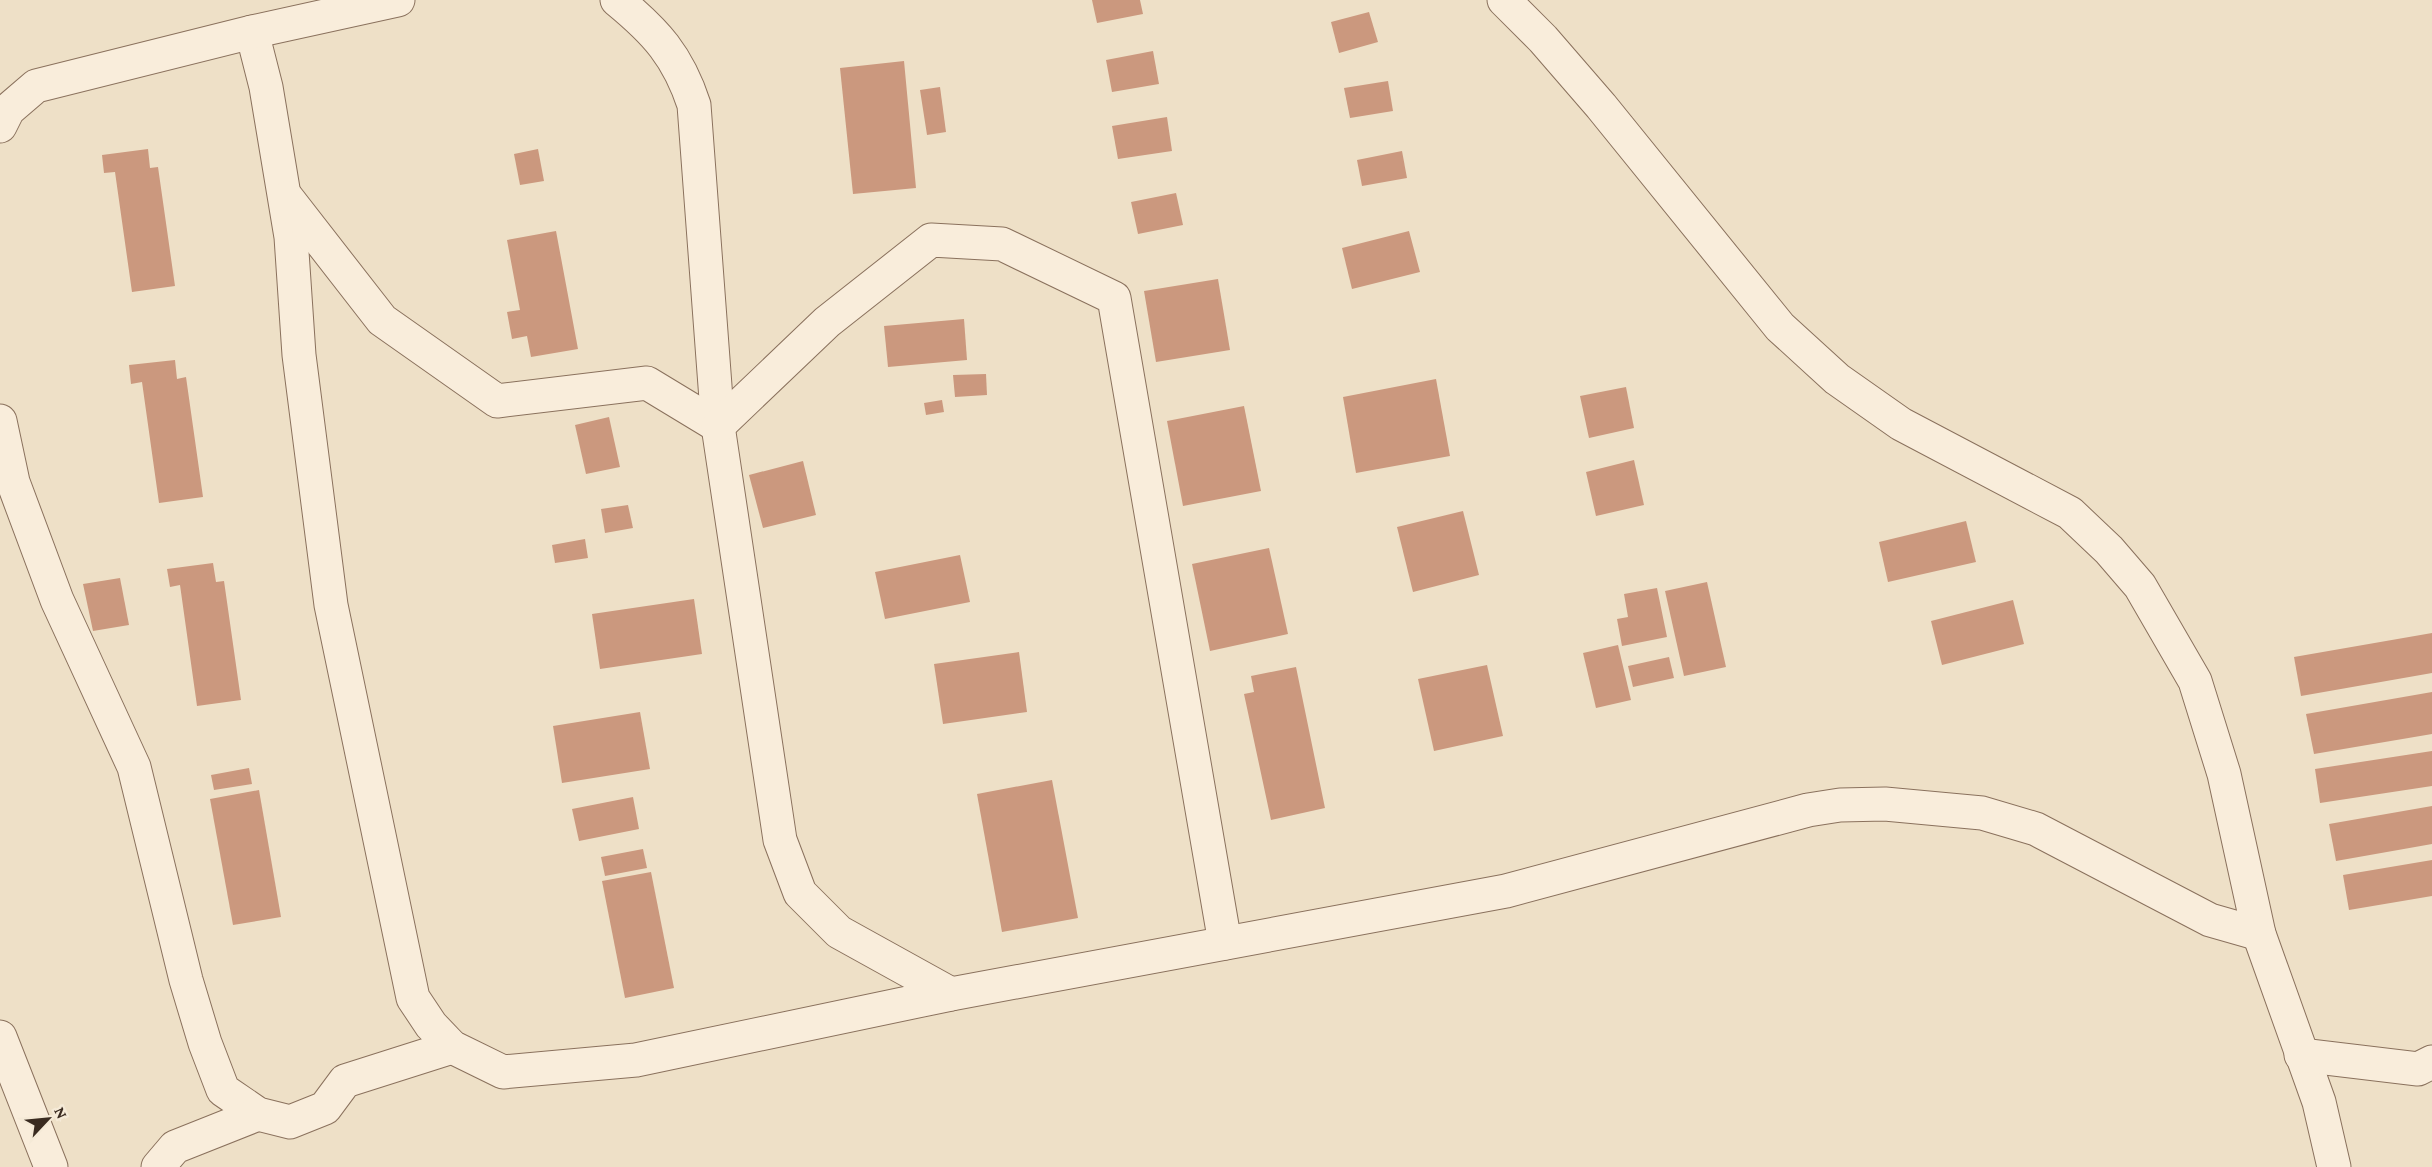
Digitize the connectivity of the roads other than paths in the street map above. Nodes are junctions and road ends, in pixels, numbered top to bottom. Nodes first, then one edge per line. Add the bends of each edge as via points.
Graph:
1 (398, 0) edge
2 (617, 0) edge
3 (1503, 0) edge
4 (252, 32) junction
5 (0, 126) edge
6 (284, 194) junction
7 (0, 421) edge
8 (718, 426) junction
9 (2259, 934) junction
10 (1225, 943) junction
11 (951, 994) junction
12 (0, 1037) edge
13 (452, 1047) junction
14 (2301, 1055) junction
15 (2432, 1062) edge
16 (258, 1114) junction
17 (51, 1167) edge
18 (158, 1167) edge
19 (2334, 1167) edge

1 - 4 street
2 - 8 street via 669,51 684,74 694,105
3 - 9 street via 1601,106 1780,327 1837,379 1901,424 2070,513 2140,586 2195,681 2224,774
4 - 5 street via 36,86 8,110
4 - 6 street via 266,87
6 - 8 street via 382,320 497,400 647,383
6 - 13 street via 299,355 332,605 413,998
7 - 16 street via 13,482 57,600 134,767 204,1043 223,1090
8 - 10 street via 827,322 930,240 1002,244 1114,298
8 - 11 street via 780,840 800,893 839,932
9 - 10 street via 2210,920 2036,829 1982,813 1885,804 1808,810 1506,891
9 - 14 street
10 - 11 street
11 - 13 street via 636,1060 503,1072
12 - 17 street
13 - 16 street via 345,1081 326,1108 290,1122
14 - 15 street via 2418,1068
14 - 19 street via 2319,1102
16 - 18 street via 175,1147

